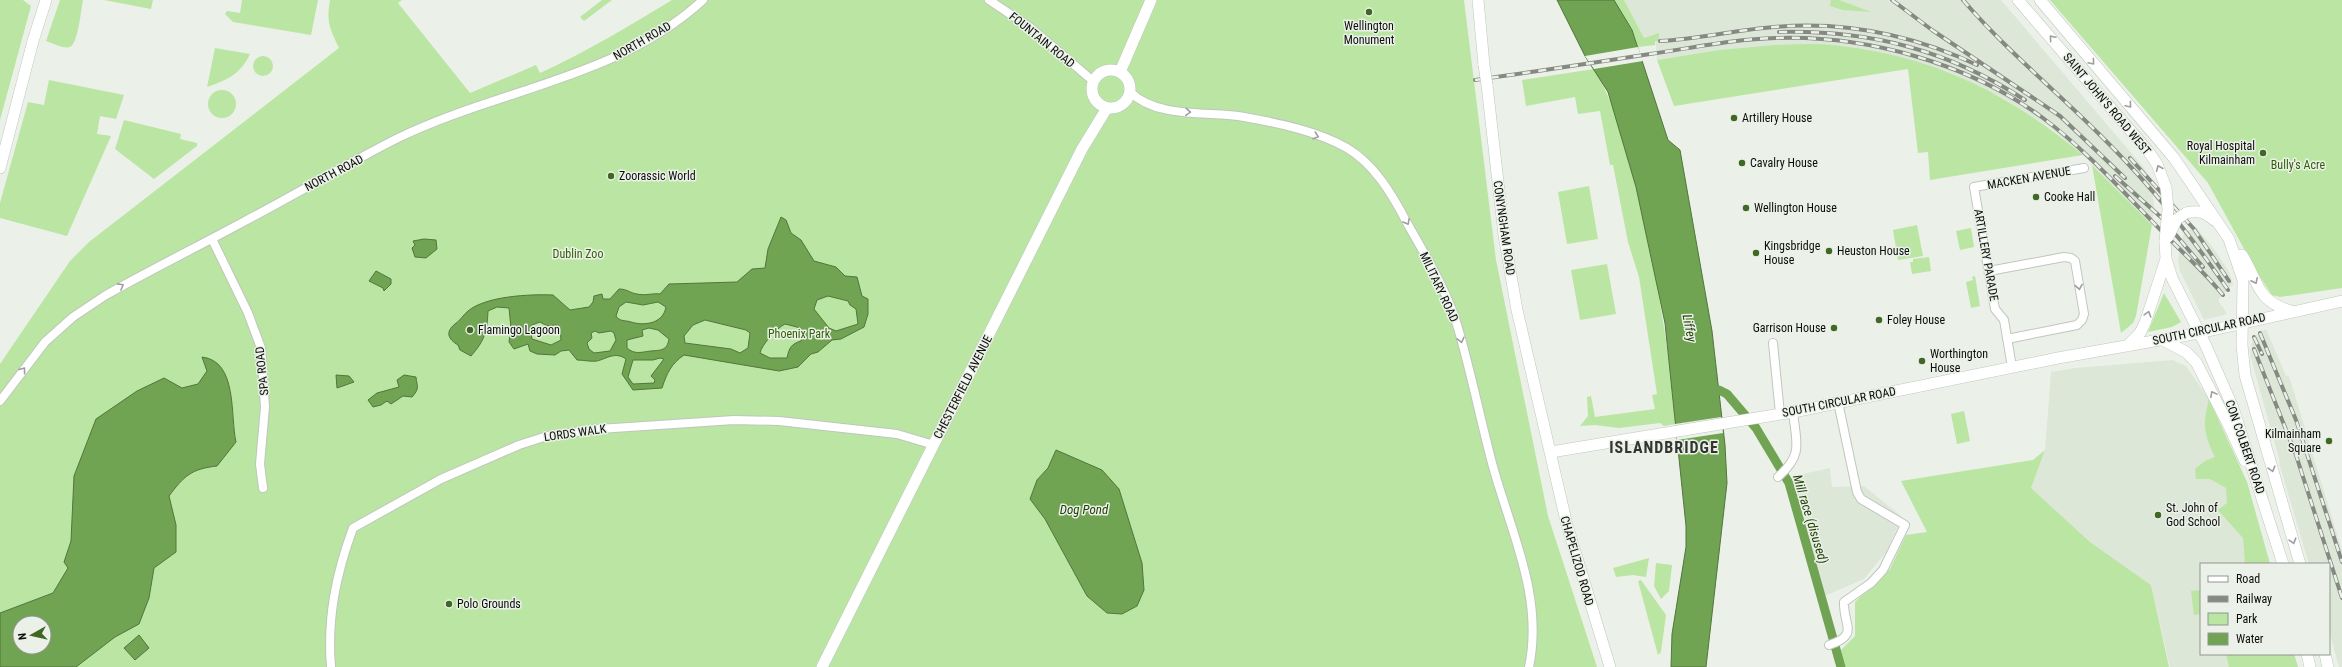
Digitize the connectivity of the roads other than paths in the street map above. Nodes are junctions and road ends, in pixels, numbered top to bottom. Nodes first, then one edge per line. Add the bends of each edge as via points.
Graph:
1 (46, 0) edge
2 (703, 0) edge
3 (989, 0) edge
4 (1151, 0) edge
5 (1478, 0) edge
6 (2018, 0) edge
7 (2040, 0) edge
8 (1120, 72) junction
9 (1093, 81) junction
10 (1130, 92) junction
11 (1107, 108) junction
12 (0, 168) edge
13 (2084, 168) dead end
14 (1974, 187) joint
15 (2219, 224) junction
16 (212, 239) junction
17 (2229, 239) junction
18 (2165, 241) junction
19 (2166, 259) junction
20 (1989, 270) junction
21 (2342, 301) edge
22 (2292, 311) junction
23 (2242, 322) junction
24 (2199, 333) junction
25 (2007, 339) junction
26 (2163, 340) junction
27 (1773, 343) dead end
28 (2127, 346) junction
29 (2012, 368) junction
30 (0, 401) edge
31 (1838, 402) junction
32 (1793, 412) junction
33 (1780, 414) junction
34 (934, 445) junction
35 (1551, 452) junction
36 (1778, 478) dead end
37 (262, 488) dead end
38 (2270, 519) junction
39 (2283, 563) edge
40 (2300, 563) edge
41 (1830, 645) dead end
42 (2307, 655) edge
43 (2325, 655) edge
44 (331, 667) edge
45 (822, 667) edge
46 (1529, 667) edge
47 (1610, 667) edge
48 (2310, 667) edge
49 (2328, 667) edge

1 - 12 main road
2 - 16 street, NORTH ROAD via 688,13 623,55 486,103 396,139
3 - 9 street, FOUNTAIN ROAD via 1031,28
4 - 8 main road
5 - 35 main road, CONYNGHAM ROAD, bridge via 1507,257 1521,331
18 -> 6 main road, SAINT JOHN'S ROAD WEST, bridge via 2168,209 2166,188 2157,164
7 -> 15 main road, SAINT JOHN'S ROAD WEST via 2174,158
8 - 9 main road via 1108,70 1096,76
8 - 10 main road via 1129,80
9 - 11 main road via 1093,98
10 - 11 main road via 1125,103 1113,109
10 -> 46 street, MILITARY ROAD via 1140,100 1161,108 1245,117 1318,136 1347,149 1374,171 1390,192 1429,262 1458,327 1492,464 1532,605 1534,638
11 - 34 main road, CHESTERFIELD AVENUE via 1082,148
13 - 14 street, MACKEN AVENUE
14 - 20 street, ARTILLERY PARADE
15 - 17 main road, SAINT JOHN'S ROAD WEST
15 - 18 main road, bridge via 2207,214 2198,211 2186,213 2177,219
30 -> 16 street, NORTH ROAD via 46,342 73,317 139,276
16 - 37 street, SPA ROAD via 248,313 261,348 265,407 260,464
17 -> 22 main road, SOUTH CIRCULAR ROAD via 2243,257 2261,294 2273,304
17 - 23 main road, SAINT JOHN'S ROAD WEST via 2243,280
18 - 19 main road, SAINT JOHN'S ROAD WEST
19 - 24 main road, SAINT JOHN'S ROAD WEST via 2172,278
28 -> 19 main road, SOUTH CIRCULAR ROAD via 2140,333 2145,323
20 - 25 street, ARTILLERY PARADE via 1995,309 2004,320
20 -> 25 street via 2064,257 2075,261 2084,314 2082,320 2077,325
21 - 22 main road, SOUTH CIRCULAR ROAD
22 - 23 main road, SOUTH CIRCULAR ROAD
23 - 24 main road, SOUTH CIRCULAR ROAD
23 -> 40 main road, CON COLBERT ROAD via 2245,375
24 - 26 main road, SOUTH CIRCULAR ROAD
24 - 38 main road, CON COLBERT ROAD via 2233,408
25 - 29 street, ARTILLERY PARADE
26 - 28 main road, SOUTH CIRCULAR ROAD
38 -> 26 main road via 2230,426 2196,362 2186,352
27 - 33 street
28 - 29 main road, SOUTH CIRCULAR ROAD
29 - 31 main road, SOUTH CIRCULAR ROAD
31 - 32 main road, SOUTH CIRCULAR ROAD
31 - 41 street via 1857,492 1861,499 1905,526 1883,570 1871,583 1844,602 1849,630 1845,639
32 - 33 main road, SOUTH CIRCULAR ROAD
32 - 36 street via 1797,452 1788,468
33 - 35 main road, SOUTH CIRCULAR ROAD
34 - 44 street, LORDS WALK via 897,434 779,421 734,420 599,429 547,436 519,445 441,479 353,528 333,597 329,647
34 - 45 main road, CHESTERFIELD AVENUE
35 - 47 main road, CHAPELIZOD ROAD via 1567,525
38 - 39 main road, CON COLBERT ROAD
42 - 48 main road
43 - 49 main road

